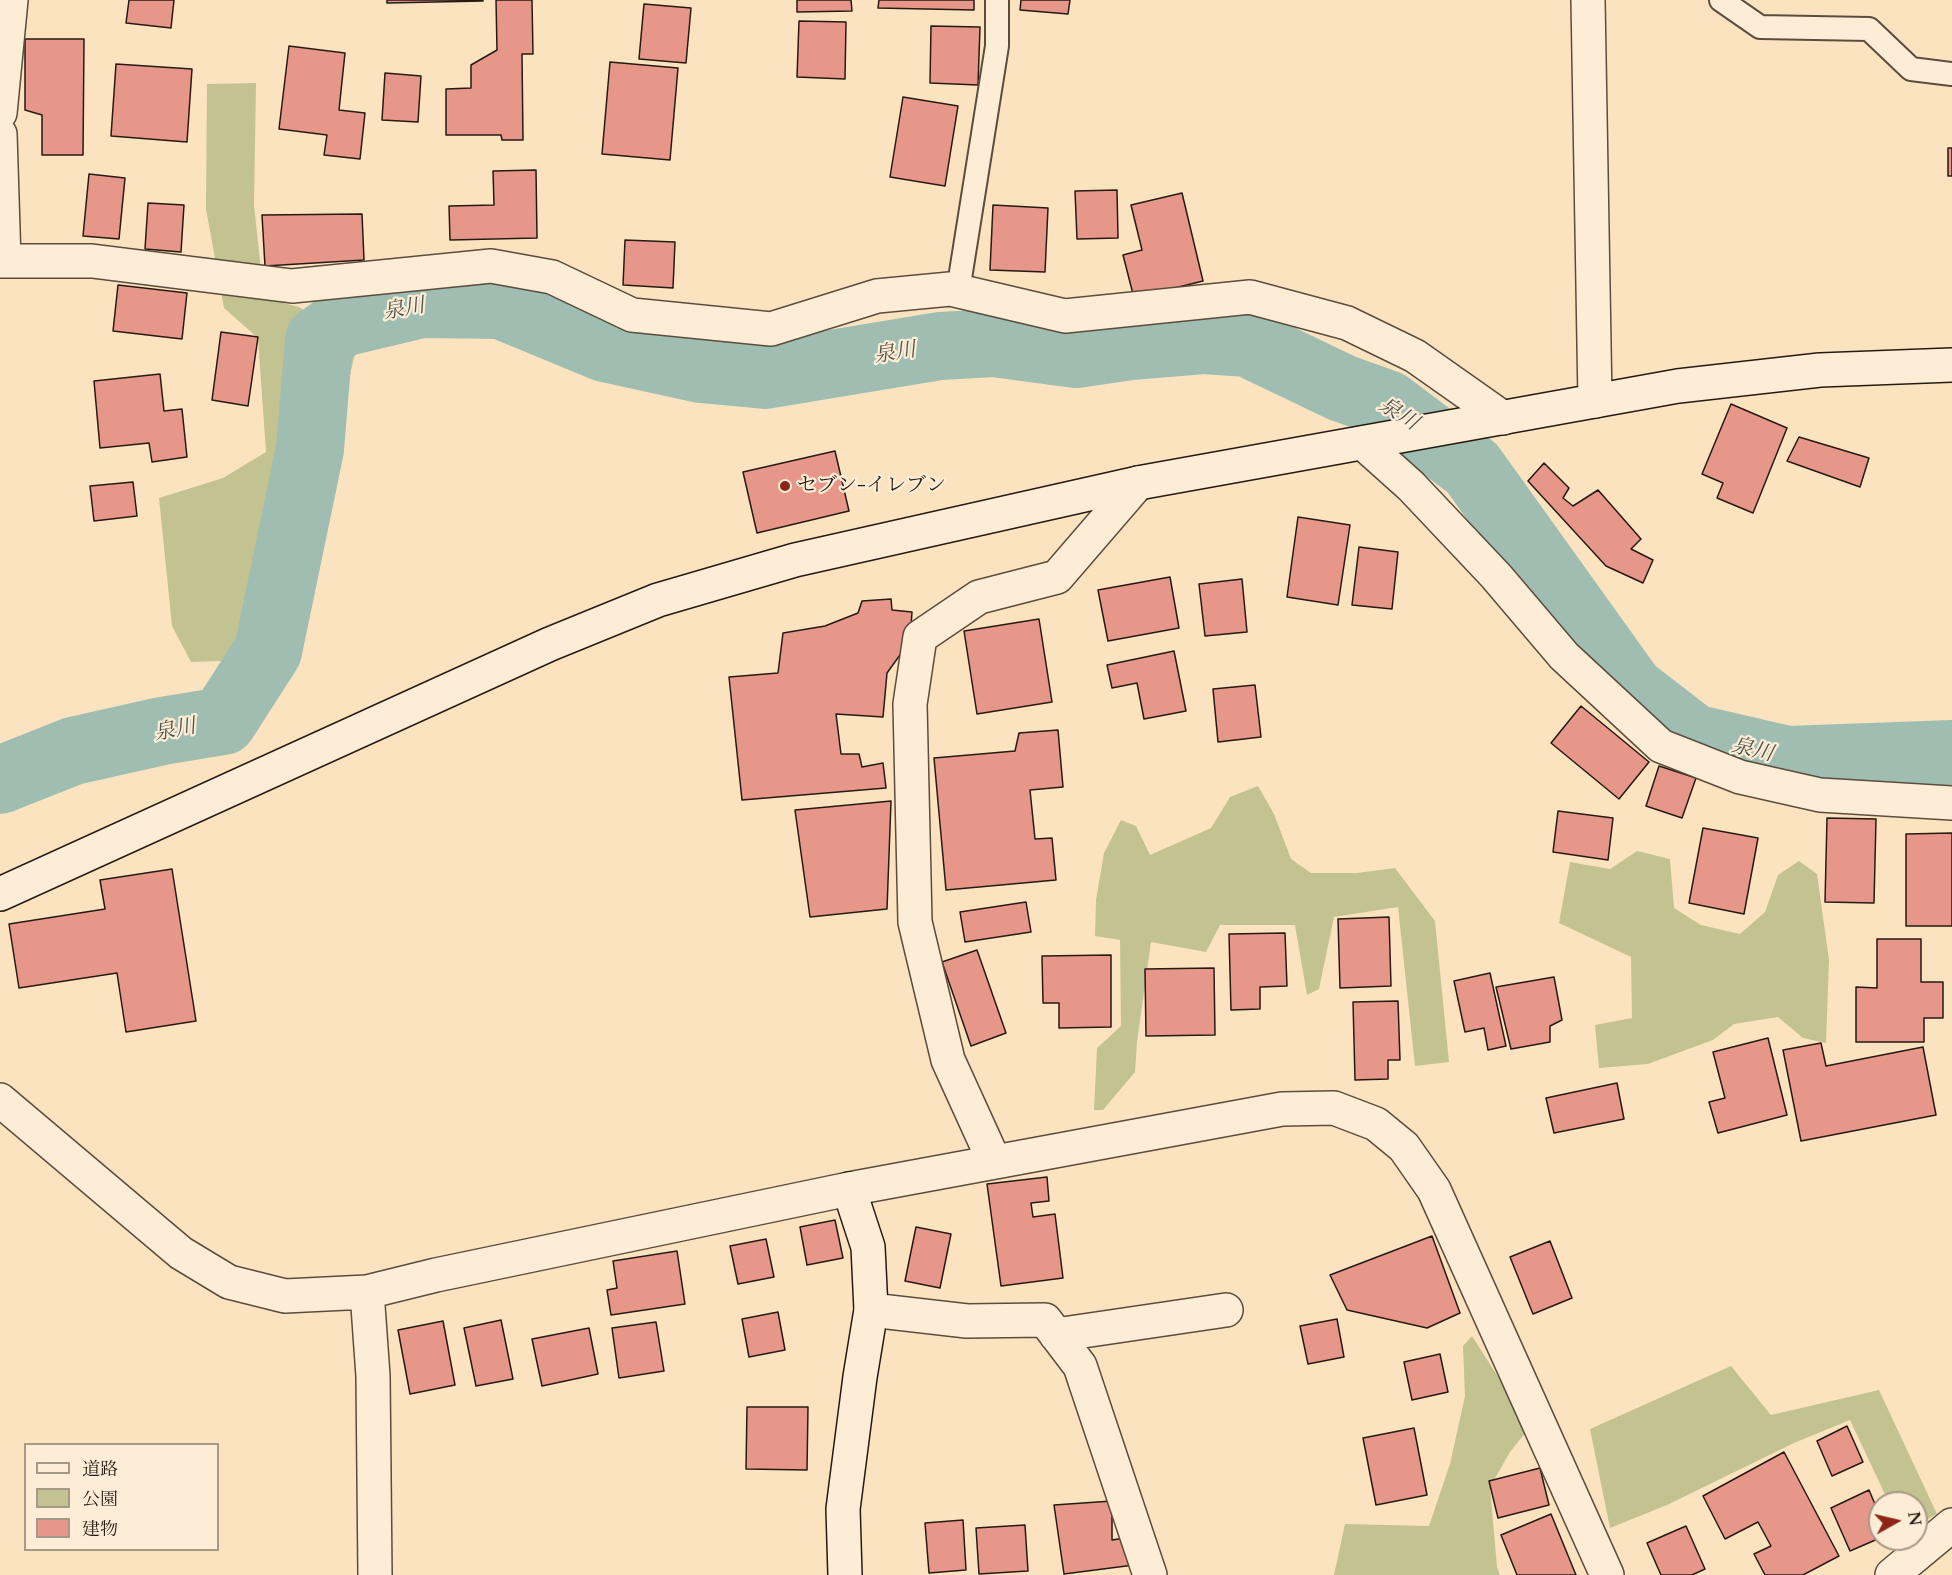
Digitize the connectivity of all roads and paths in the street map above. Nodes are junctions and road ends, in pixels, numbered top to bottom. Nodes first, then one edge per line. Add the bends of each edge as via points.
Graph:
1 (11, 0) edge
2 (997, 0) edge
3 (1588, 0) edge
4 (1721, 0) edge
5 (1952, 74) edge
6 (0, 113) edge
7 (0, 134) edge
8 (2, 261) edge
9 (958, 291) junction
10 (1952, 365) edge
11 (1595, 401) junction
12 (1494, 420) junction
13 (1367, 443) junction
14 (1138, 483) junction
15 (1952, 803) edge
16 (0, 894) edge
17 (0, 1100) edge
18 (994, 1161) junction
19 (849, 1189) junction
20 (367, 1292) junction
21 (871, 1310) junction
22 (1226, 1310) dead end
23 (1056, 1335) junction
24 (1952, 1525) edge
25 (375, 1575) edge
26 (845, 1575) edge
27 (1150, 1575) edge
28 (1607, 1575) edge
29 (1892, 1575) edge

1 - 6 street
2 - 9 lane via 997,46
3 - 11 street
4 - 5 lane via 1760,27 1869,29 1911,69
7 - 8 street
8 - 9 street via 92,261 292,286 491,266 552,278 632,315 771,329 877,296
9 - 12 street via 1065,316 1250,297 1347,323 1415,356
10 - 11 street via 1820,370 1678,386
11 - 12 street
12 - 13 street
13 - 14 street
13 - 15 street via 1496,576 1564,656 1661,746 1740,777 1820,795
14 - 16 street via 795,560 658,600 550,644
14 - 18 street via 1057,577 979,597 920,637 910,704 915,922 948,1060
17 - 20 street via 181,1253 229,1282 285,1296
18 - 19 street
18 - 28 street via 1282,1109 1334,1108 1376,1124 1404,1147 1434,1190
19 - 20 street
19 - 21 street via 868,1247
20 - 25 street via 373,1376
21 - 23 street via 968,1321 1045,1320
21 - 26 street via 843,1509
22 - 23 street
23 - 27 street via 1080,1366
24 - 29 street

